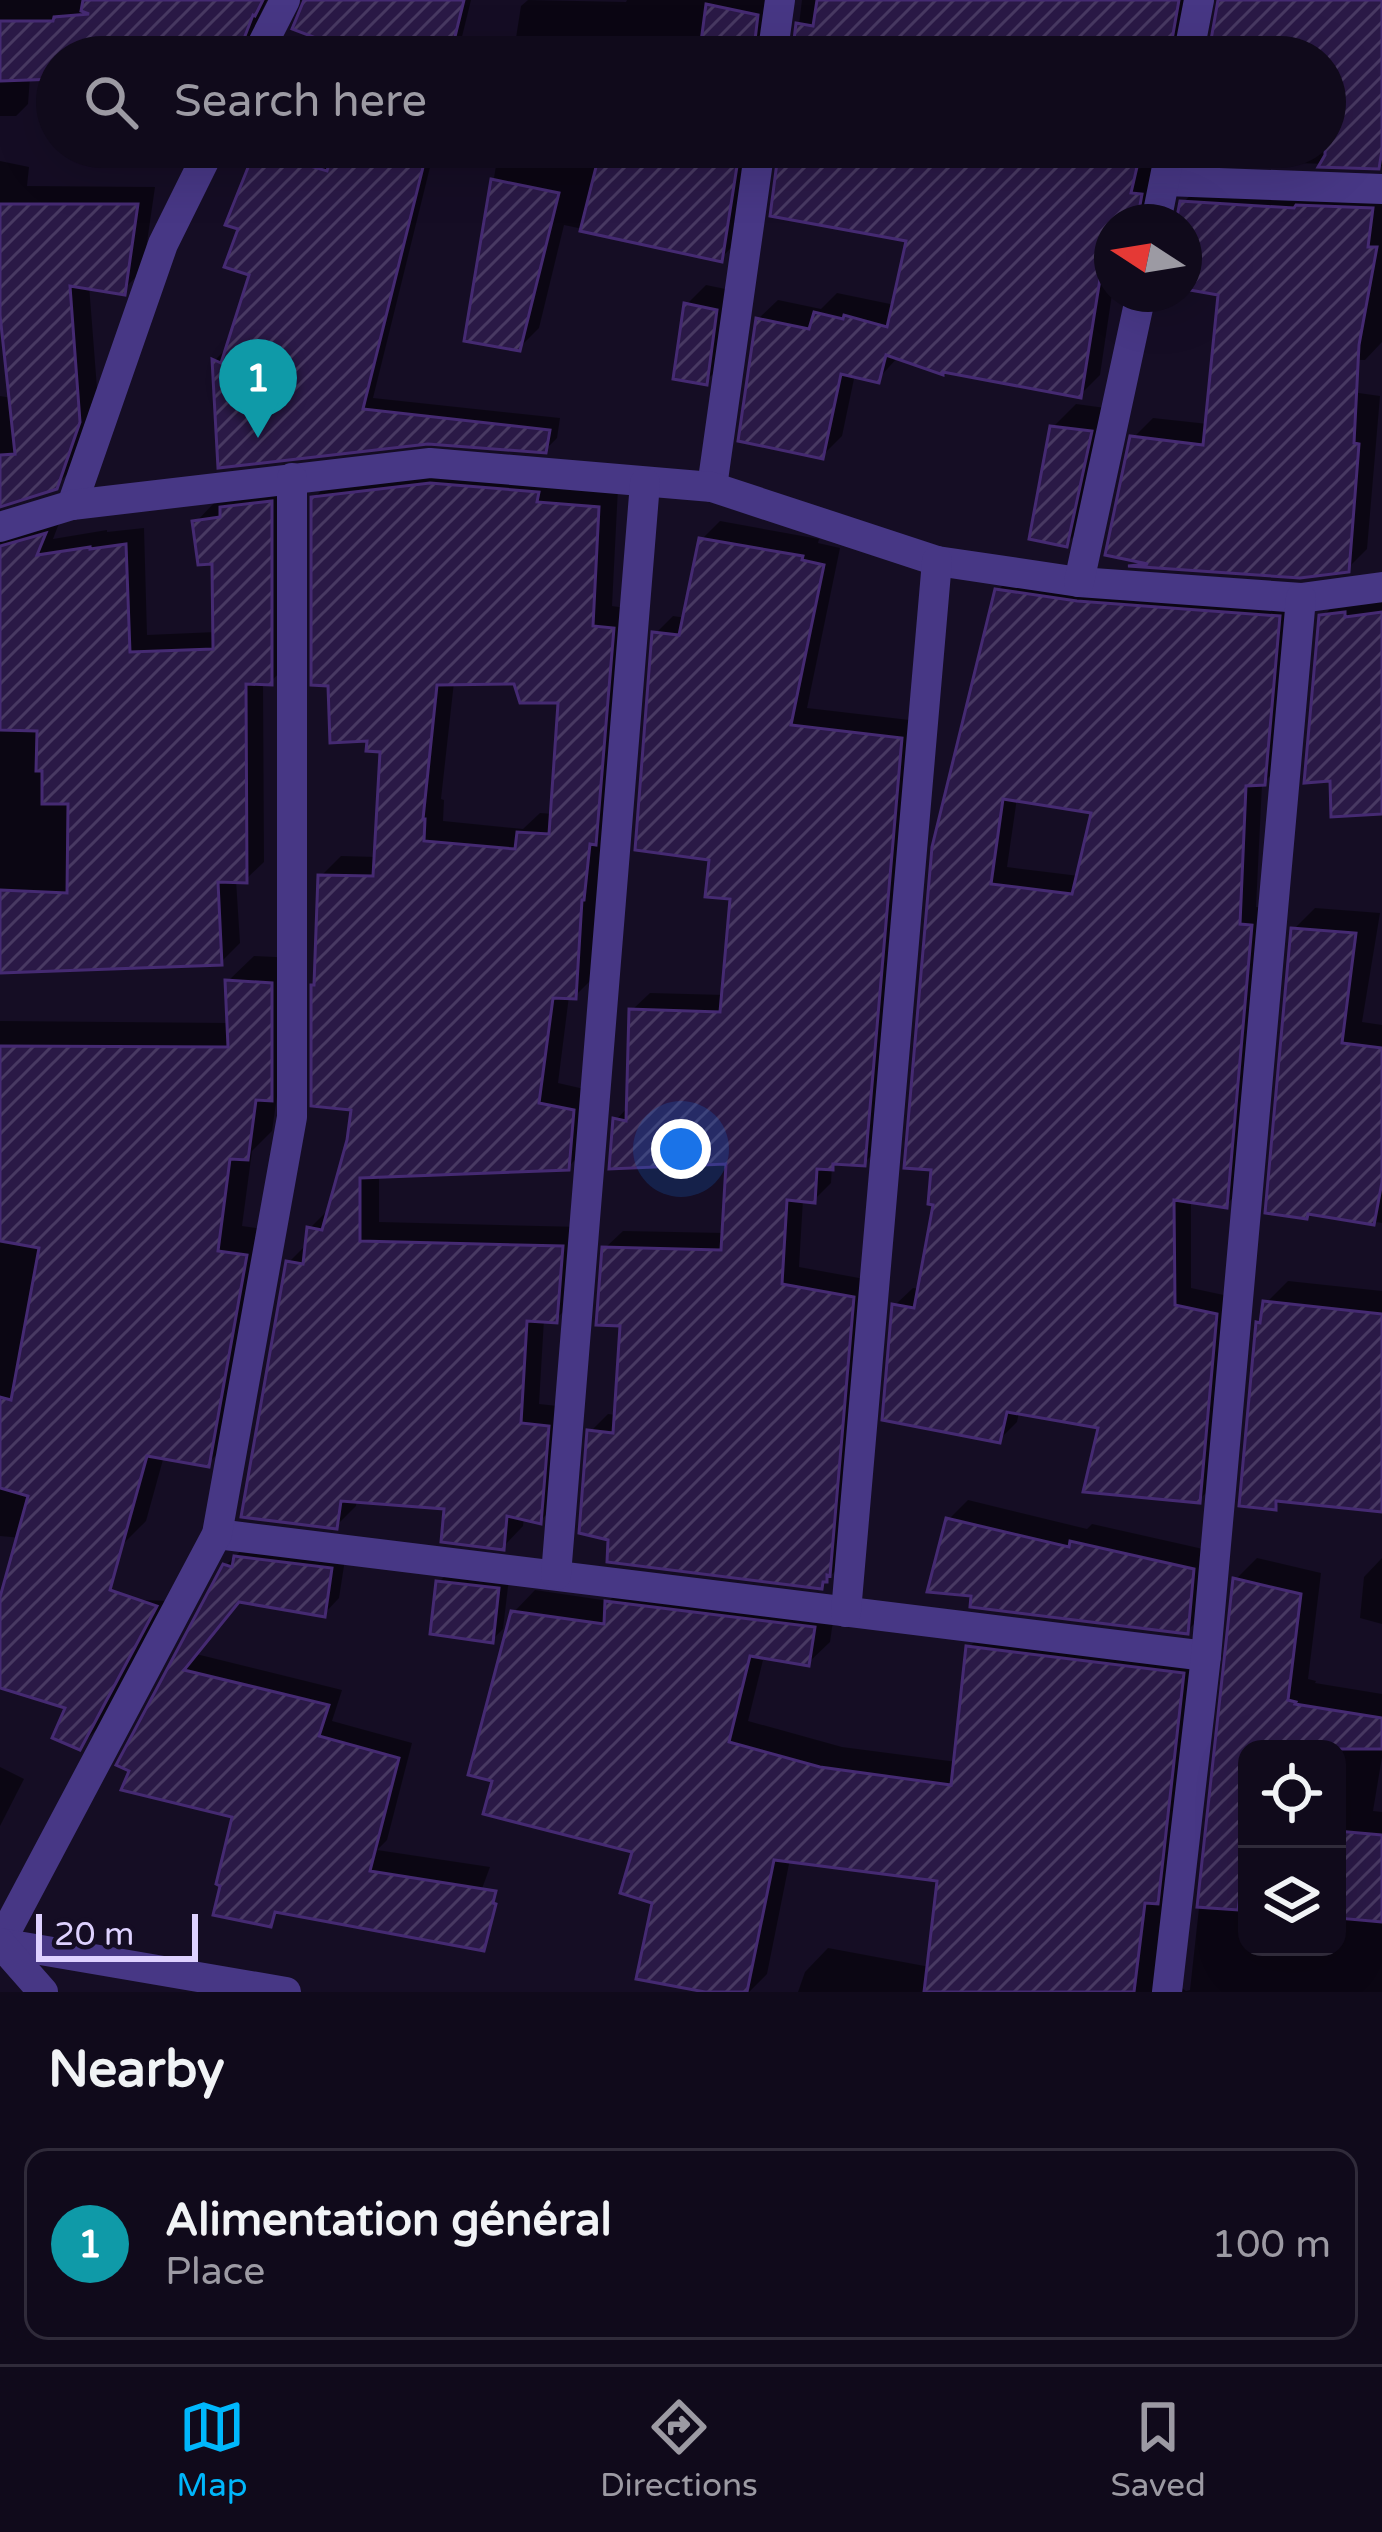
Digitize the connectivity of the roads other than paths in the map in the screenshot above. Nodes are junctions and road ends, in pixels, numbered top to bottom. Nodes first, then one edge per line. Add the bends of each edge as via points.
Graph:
1 (284, 0) edge
2 (780, 0) edge
3 (1199, 0) edge
4 (266, 36) edge
5 (775, 36) edge
6 (1192, 36) edge
7 (201, 168) edge
8 (757, 168) edge
9 (1167, 168) edge
10 (1165, 182) junction
11 (1382, 190) edge
12 (1160, 204) edge
13 (1137, 312) edge
14 (292, 478) junction
15 (644, 483) junction
16 (712, 487) junction
17 (72, 505) junction
18 (0, 526) edge
19 (938, 561) junction
20 (1079, 582) junction
21 (1382, 587) edge
22 (1301, 598) junction
23 (217, 1534) junction
24 (556, 1575) junction
25 (846, 1612) junction
26 (1205, 1656) junction
27 (0, 1943) edge
28 (44, 1992) edge
29 (286, 1992) edge
30 (1167, 1992) edge

1 - 4 street
2 - 5 street
3 - 6 street
7 - 17 street via 163,244
8 - 16 street
9 - 10 street
10 - 11 street
10 - 12 street
13 - 20 street
14 - 15 street via 430,464
14 - 17 street
14 - 23 street via 292,1117
15 - 16 street
15 - 24 street
16 - 19 street
17 - 18 street
19 - 20 street
19 - 25 street
20 - 22 street
21 - 22 street
22 - 26 street
23 - 24 street
23 - 27 street
24 - 25 street
25 - 26 street
26 - 30 street
27 - 28 street
27 - 29 street

